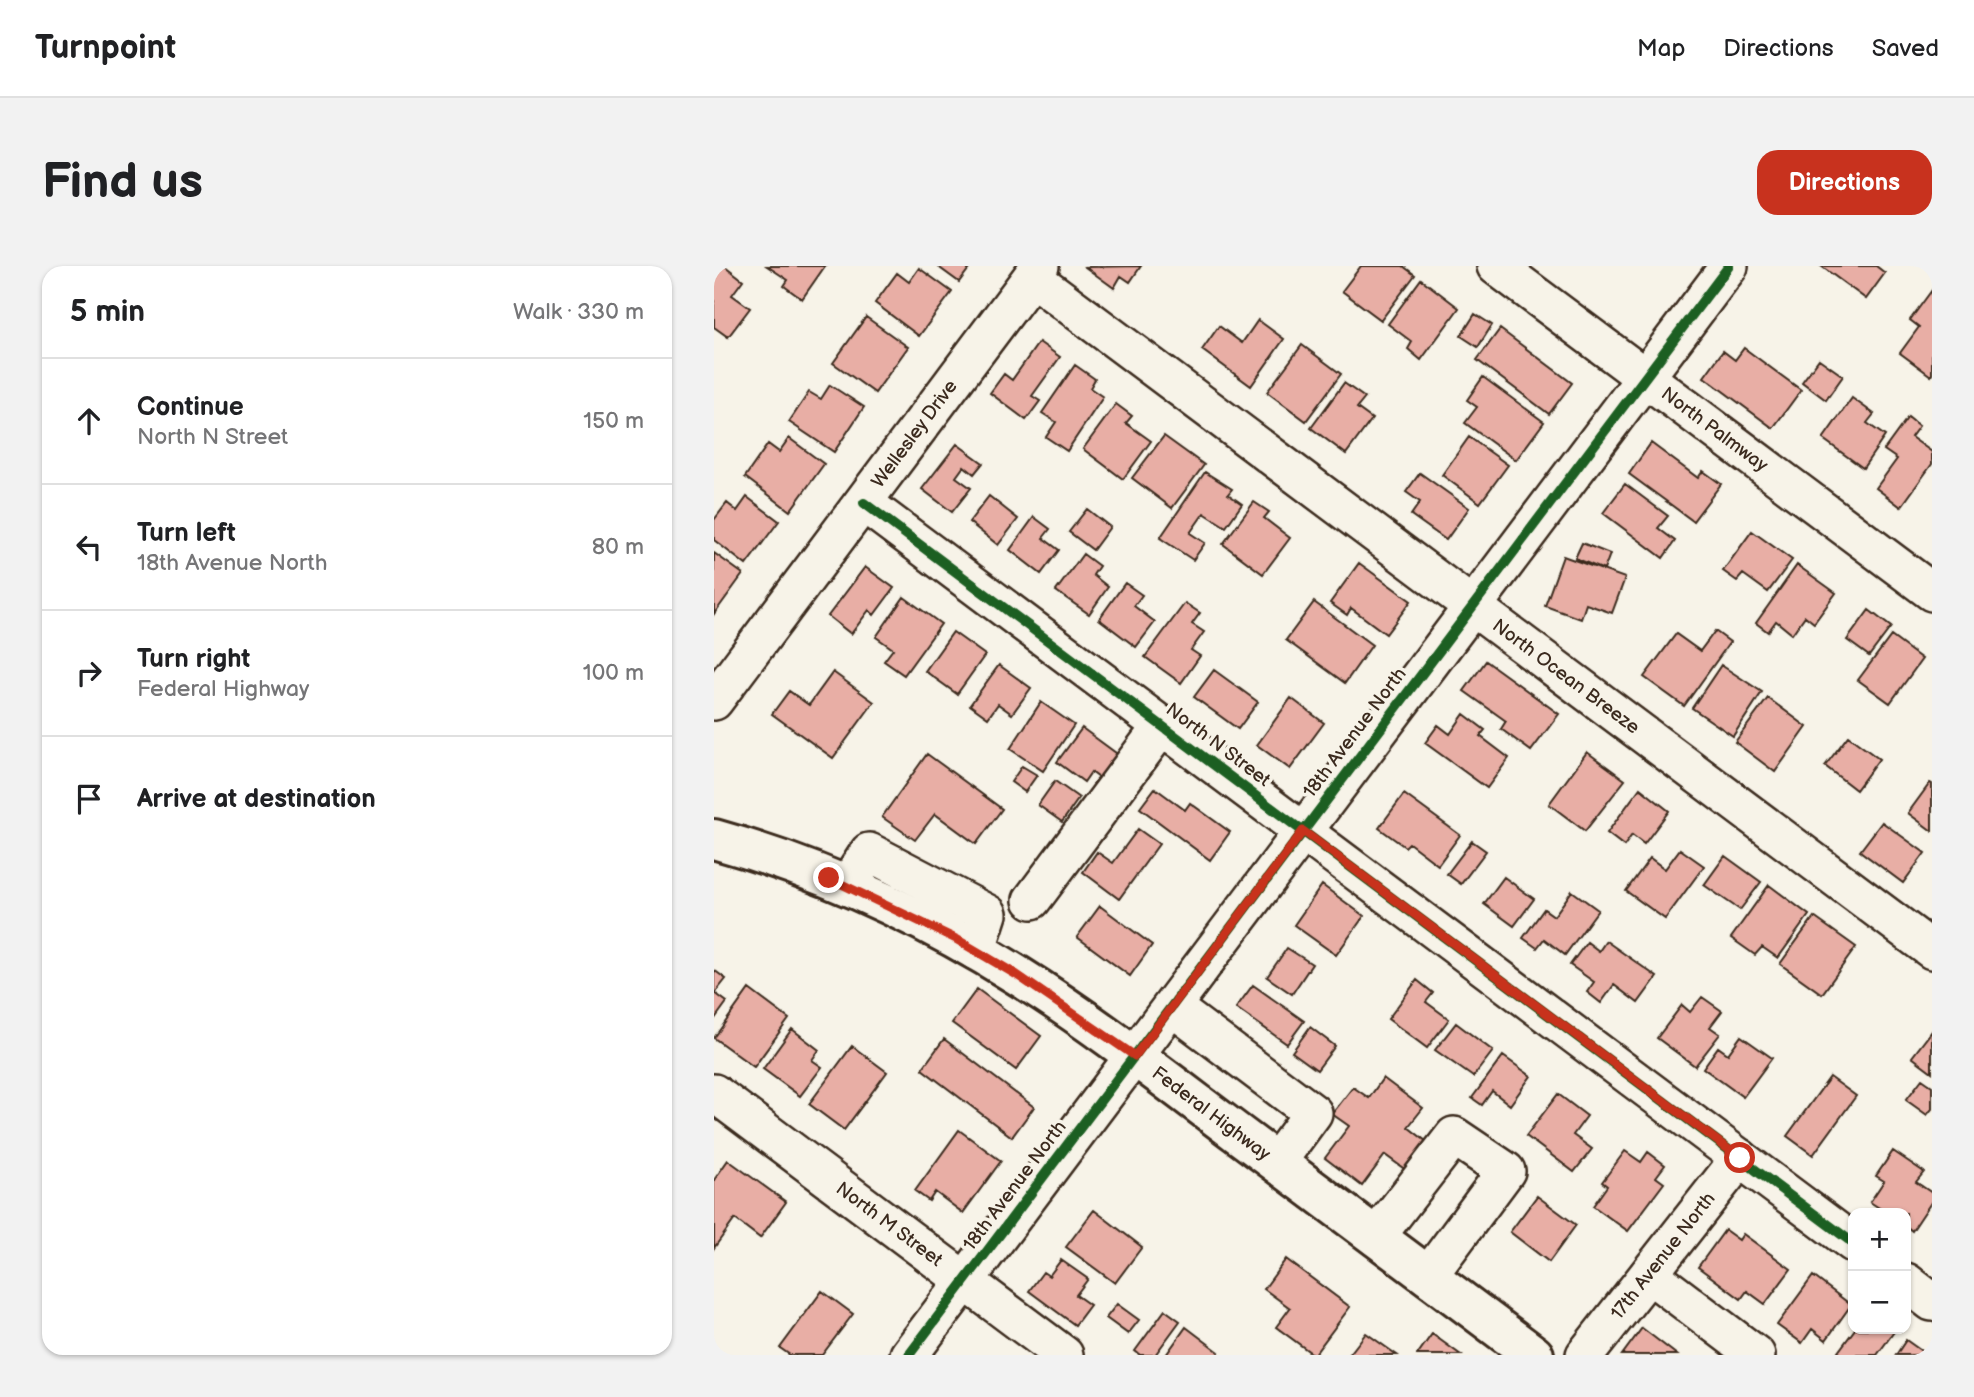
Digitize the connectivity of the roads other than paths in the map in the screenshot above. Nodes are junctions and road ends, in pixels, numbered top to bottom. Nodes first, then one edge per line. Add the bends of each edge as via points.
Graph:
1 (1496, 266) edge
2 (1728, 266) edge
3 (1036, 272) edge
4 (1645, 377) junction
5 (864, 503) junction
6 (1932, 592) edge
7 (1472, 606) junction
8 (714, 701) edge
9 (1163, 726) junction
10 (1303, 831) junction
11 (714, 839) edge
12 (1032, 900) dead end
13 (1932, 950) edge
14 (1171, 1007) junction
15 (1135, 1056) junction
16 (714, 1093) edge
17 (1740, 1158) junction
18 (1277, 1162) junction
19 (1377, 1237) junction
20 (1848, 1239) edge
21 (1649, 1274) junction
22 (1428, 1276) junction
23 (965, 1281) junction
24 (1911, 1286) edge
25 (1932, 1302) edge
26 (909, 1355) edge
27 (1063, 1355) edge
28 (1534, 1355) edge
29 (1585, 1355) edge
30 (1756, 1355) edge

1 - 4 street, North Palmway
2 - 4 street, 18th Avenue North
3 - 5 street, Wellesley Drive
3 - 7 street, North Ocean Breeze
4 - 6 street, North Palmway
4 - 7 street, 18th Avenue North
5 - 8 street, Wellesley Drive
5 - 9 street, North N Street
7 - 10 street, 18th Avenue North
7 - 13 street, North Ocean Breeze
9 - 10 street, North N Street
9 - 12 street
10 - 14 street, 18th Avenue North
10 - 17 street, North N Street
11 - 15 main road, Federal Highway via 764,853 894,907 976,951
14 - 15 street, 18th Avenue North
14 - 18 street via 1312,1113
15 - 18 main road, Federal Highway
15 - 23 street, 18th Avenue North
16 - 23 street, North M Street
17 - 20 street, North N Street
17 - 21 street, 17th Avenue North
18 - 19 main road, Federal Highway
19 - 22 main road, Federal Highway
19 - 22 street via 1454,1136 1506,1171
21 - 29 street, 17th Avenue North
21 - 30 street
22 - 28 main road, Federal Highway
23 - 26 street, 18th Avenue North
23 - 27 street, North M Street
24 - 25 street

